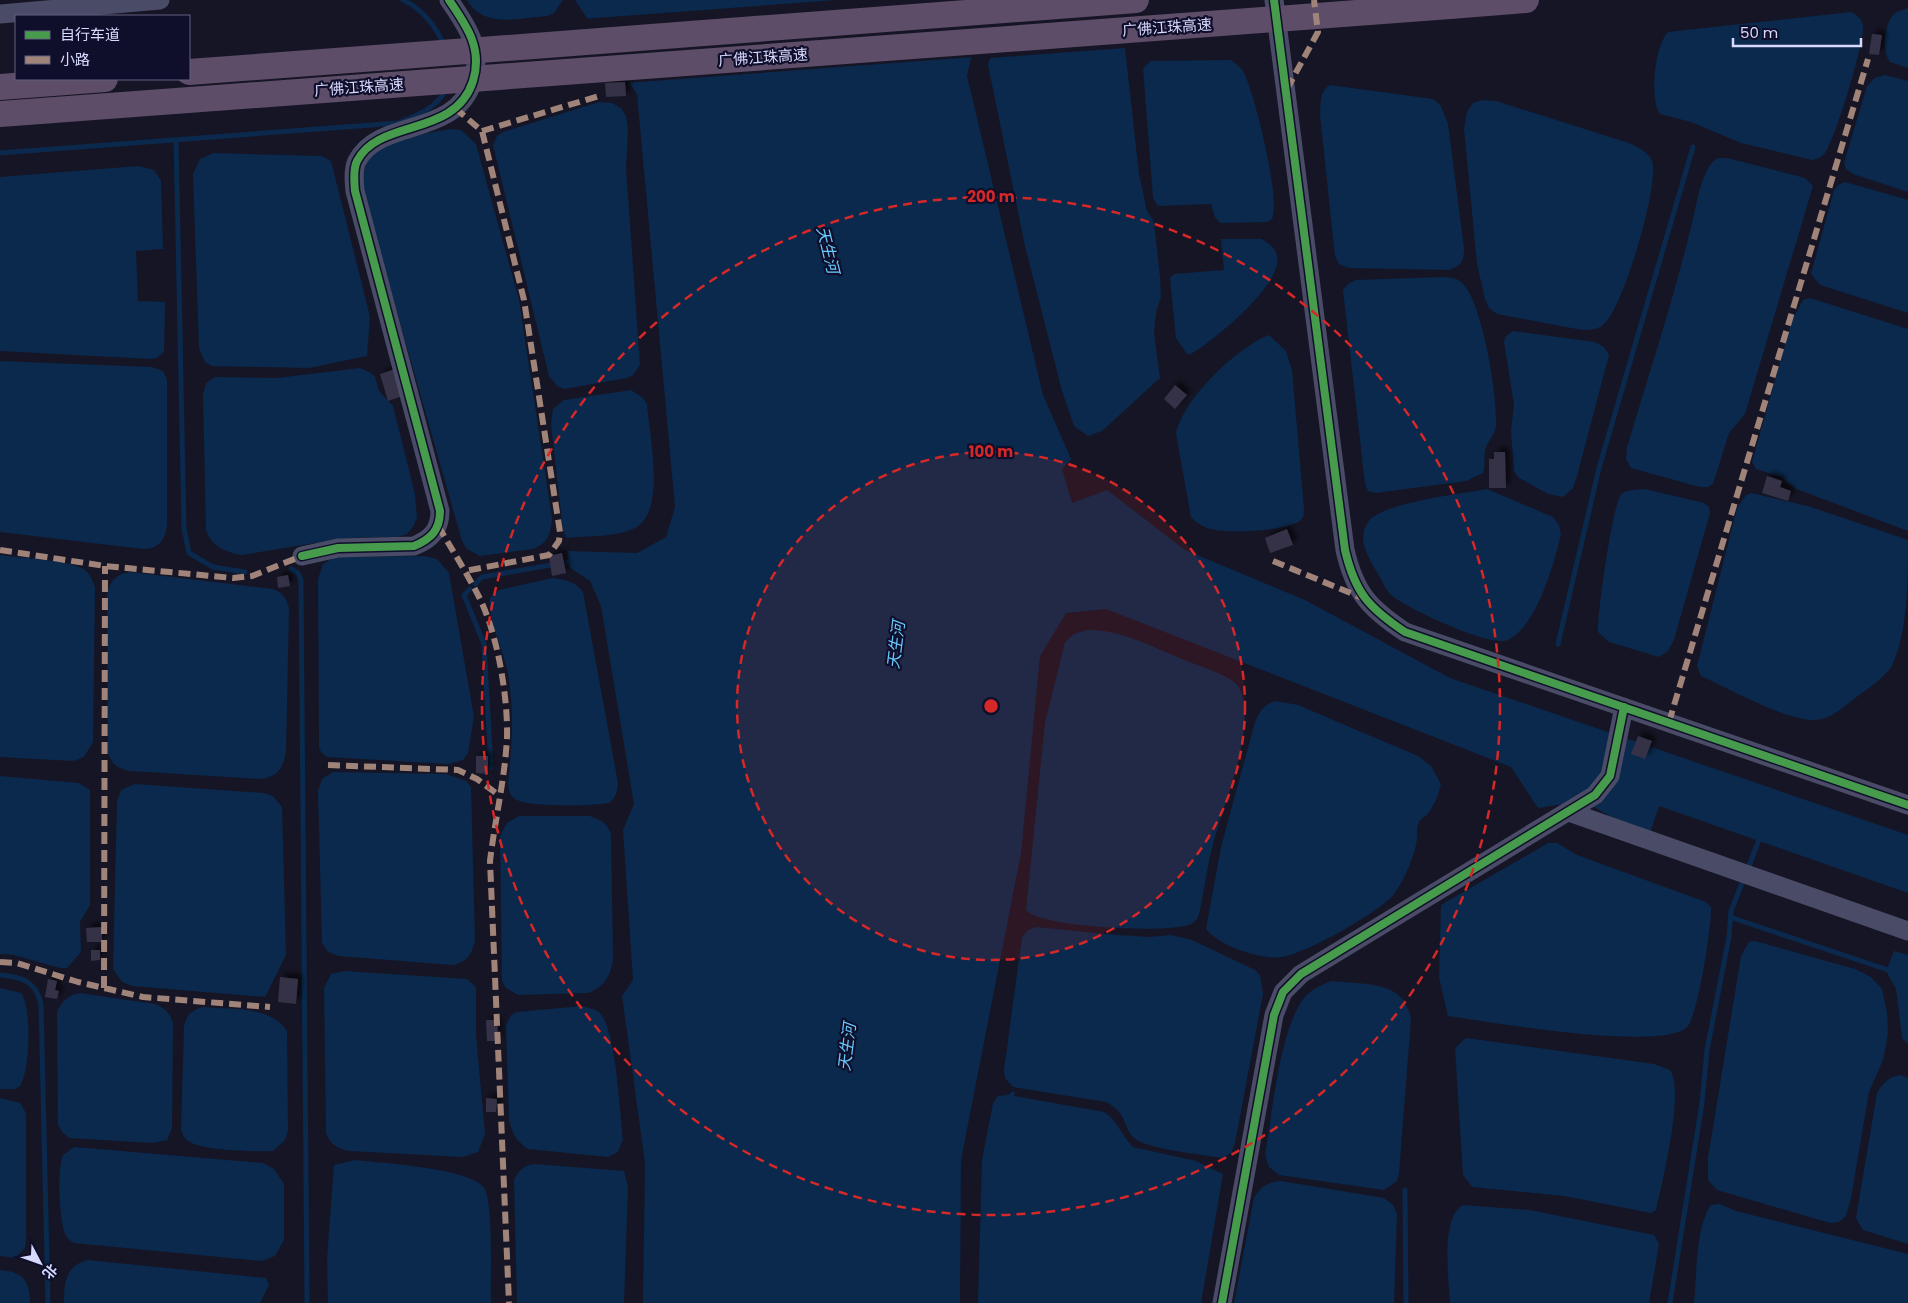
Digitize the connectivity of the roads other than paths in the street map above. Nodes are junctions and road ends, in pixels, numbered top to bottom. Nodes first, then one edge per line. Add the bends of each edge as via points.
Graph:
1 (160, 0) edge
2 (450, 0) edge
3 (1136, 0) edge
4 (1274, 0) edge
5 (1526, 0) edge
6 (0, 14) edge
7 (190, 72) edge
8 (92, 80) edge
9 (0, 87) edge
10 (0, 114) edge
11 (302, 556) dead end
12 (1624, 707) junction
13 (1908, 805) edge
14 (1569, 812) junction
15 (1908, 931) edge
16 (1222, 1303) edge

1 - 6 street
2 - 11 street via 473,43 478,65 471,88 443,117 378,140 357,161 354,176 355,191 440,511 440,523 434,535 414,546 338,548
3 - 7 highway, 广佛江珠高速, bridge
4 - 12 street via 1351,576 1365,599 1405,632
5 - 10 highway, 广佛江珠高速, bridge
8 - 9 highway
12 - 13 street
12 - 14 street via 1610,776 1595,795
14 - 15 street
14 - 16 street via 1301,974 1283,992 1274,1015

